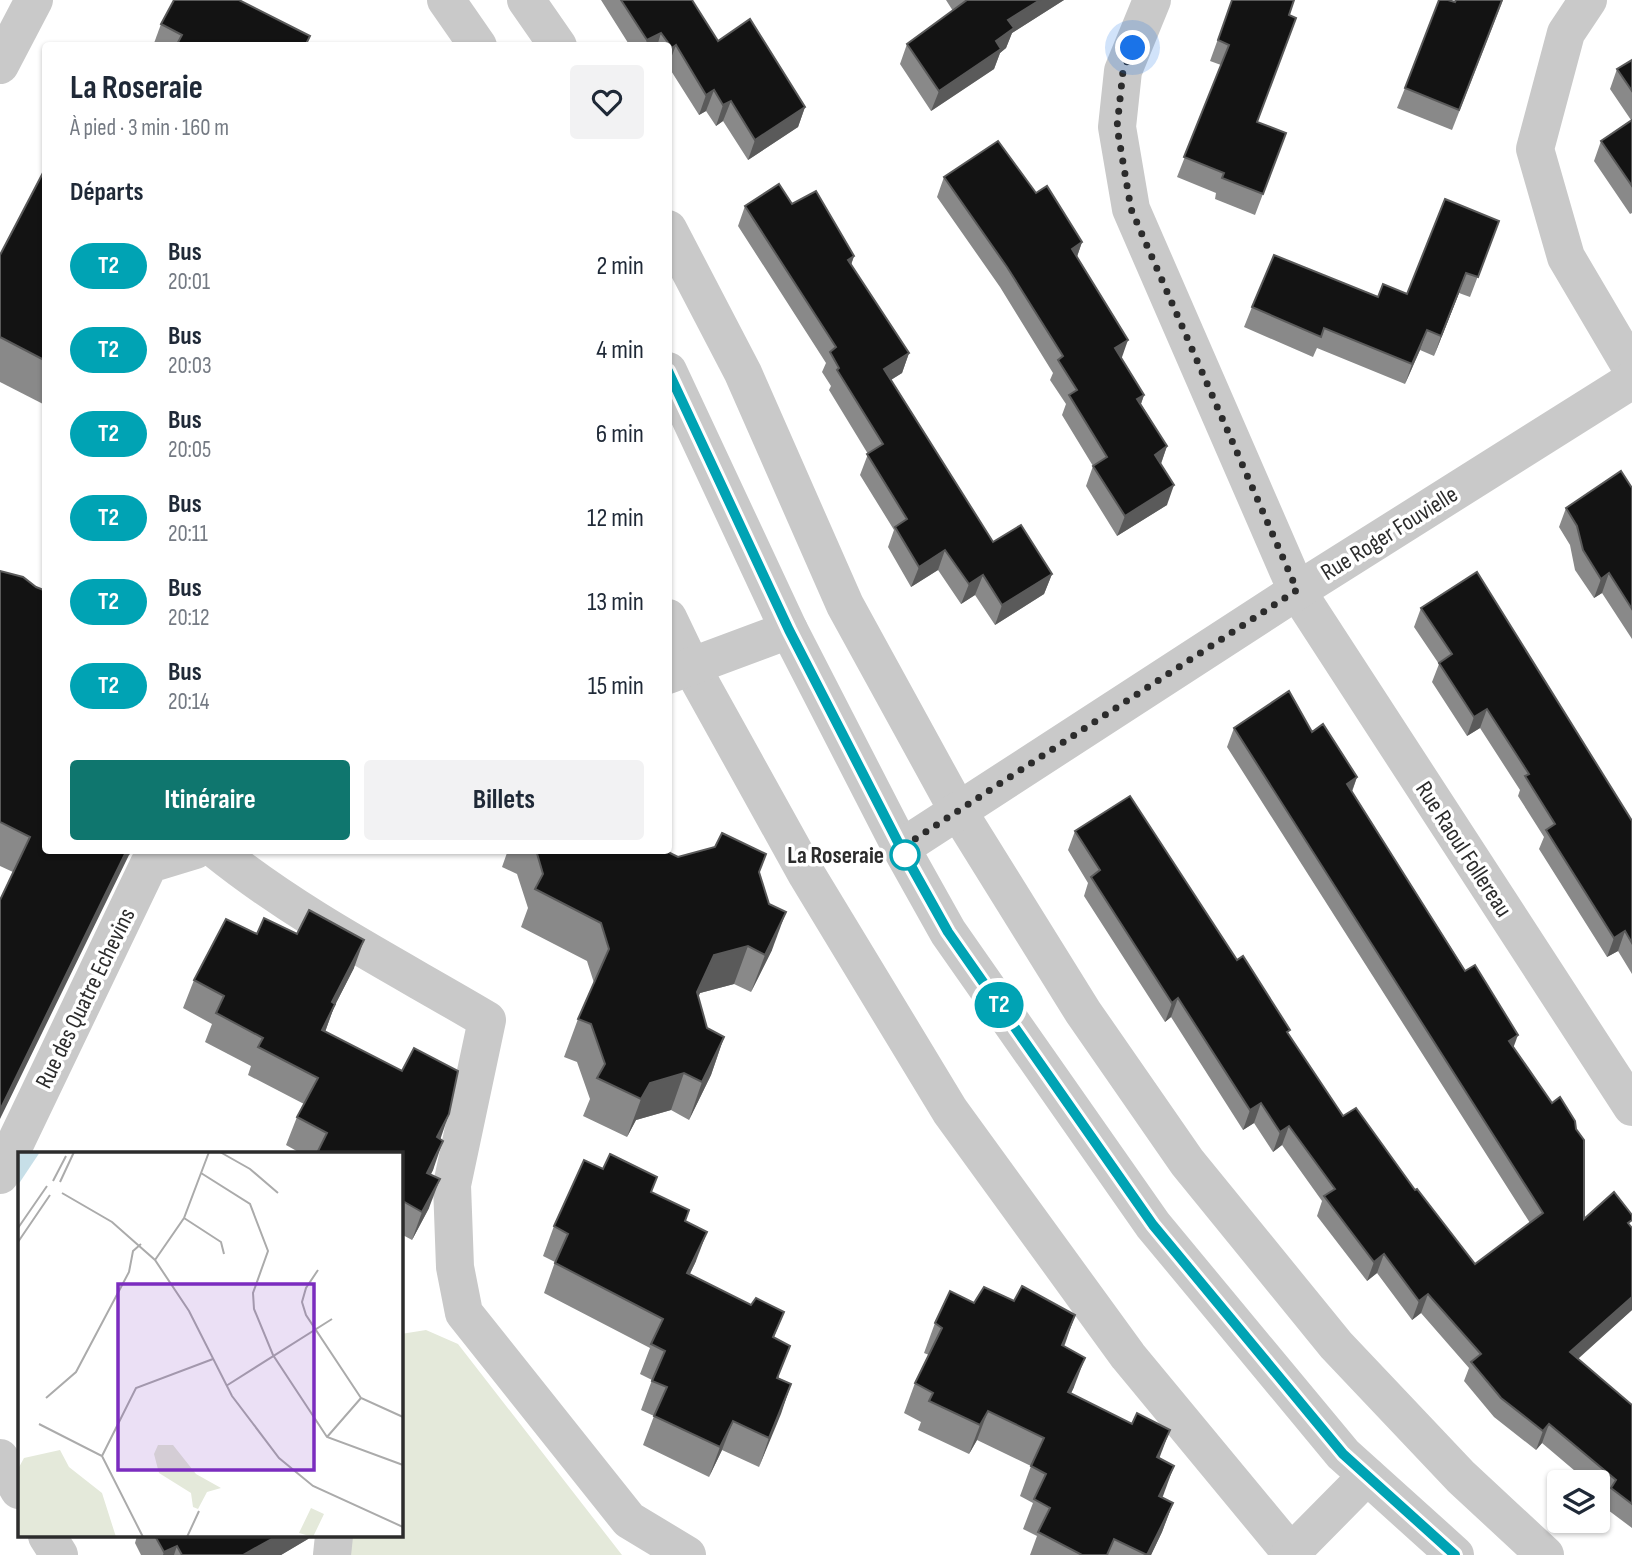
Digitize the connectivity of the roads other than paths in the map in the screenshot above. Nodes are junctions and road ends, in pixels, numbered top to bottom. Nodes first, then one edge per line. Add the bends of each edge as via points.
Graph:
1 (34, 0) edge
2 (446, 0) edge
3 (526, 0) edge
4 (1153, 0) edge
5 (1588, 0) edge
6 (475, 42) edge
7 (555, 42) edge
8 (0, 65) edge
9 (672, 237) edge
10 (1632, 369) edge
11 (672, 380) edge
12 (1632, 380) edge
13 (1297, 590) junction
14 (789, 630) junction
15 (672, 636) edge
16 (680, 671) edge
17 (958, 811) junction
18 (901, 848) junction
19 (182, 854) edge
20 (221, 854) edge
21 (1632, 1107) edge
22 (0, 1175) edge
23 (0, 1458) edge
24 (1367, 1476) junction
25 (18, 1488) edge
26 (48, 1538) edge
27 (1290, 1554) edge
28 (59, 1555) edge
29 (687, 1555) edge
30 (1455, 1555) edge
31 (1545, 1555) edge

1 - 8 street
2 - 6 street
3 - 7 street
4 - 13 street, Rue Raoul Follereau via 1123,71 1117,127 1131,209
5 - 10 street via 1566,33 1535,149 1566,257
9 - 17 street via 743,373 845,605
11 - 14 street
12 - 13 street, Rue Roger Fouvielle
13 - 17 street, Rue Roger Fouvielle
13 - 21 street, Rue Raoul Follereau
14 - 16 street
14 - 18 street
15 - 16 street
16 - 27 street via 950,1111 1128,1356
17 - 18 street, Rue Roger Fouvielle
17 - 31 street via 1083,1012 1187,1162 1336,1345 1461,1477
18 - 24 street via 948,932 1153,1225 1343,1454
19 - 22 street, Rue des Quatre Echevins via 149,864
20 - 29 street via 337,932 487,1020 452,1185 455,1267 464,1313 629,1520
23 - 25 street
24 - 27 street
24 - 30 street
26 - 28 street

